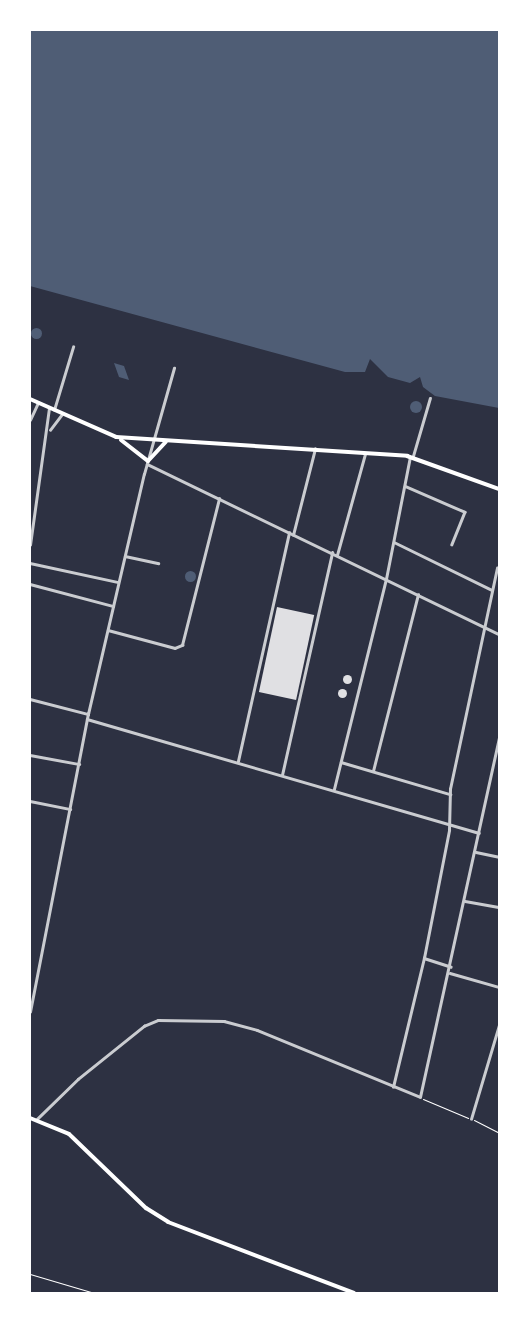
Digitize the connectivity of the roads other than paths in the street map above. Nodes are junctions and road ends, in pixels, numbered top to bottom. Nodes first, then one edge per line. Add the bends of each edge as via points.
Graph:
1 (73, 347) dead end
2 (174, 368) dead end
3 (430, 398) dead end
4 (30, 399) edge
5 (38, 403) junction
6 (52, 409) junction
7 (62, 414) junction
8 (30, 420) edge
9 (50, 430) junction
10 (116, 437) junction
11 (152, 442) junction
12 (166, 442) junction
13 (315, 449) junction
14 (365, 452) junction
15 (412, 456) junction
16 (147, 462) junction
17 (405, 486) junction
18 (499, 489) edge
19 (219, 499) junction
20 (289, 533) junction
21 (293, 535) junction
22 (394, 542) junction
23 (30, 545) edge
24 (452, 545) dead end
25 (332, 553) junction
26 (337, 555) junction
27 (125, 556) junction
28 (30, 563) edge
29 (158, 564) dead end
30 (497, 568) dead end
31 (386, 579) junction
32 (118, 582) junction
33 (30, 584) edge
34 (492, 590) junction
35 (418, 595) junction
36 (113, 606) junction
37 (484, 627) junction
38 (108, 630) junction
39 (499, 634) edge
40 (30, 700) edge
41 (88, 714) junction
42 (88, 719) junction
43 (499, 739) edge
44 (30, 755) edge
45 (238, 761) junction
46 (340, 762) junction
47 (79, 764) junction
48 (373, 771) junction
49 (282, 776) junction
50 (334, 790) junction
51 (450, 794) junction
52 (30, 801) edge
53 (70, 809) junction
54 (449, 824) junction
55 (479, 833) junction
56 (476, 852) junction
57 (499, 857) edge
58 (465, 901) junction
59 (499, 907) edge
60 (424, 958) junction
61 (451, 967) junction
62 (450, 973) junction
63 (499, 987) edge
64 (30, 1012) edge
65 (499, 1025) edge
66 (394, 1087) junction
67 (30, 1118) edge
68 (37, 1119) junction
69 (470, 1119) road end
70 (354, 1293) edge

1 - 6 street
2 - 11 street
3 - 15 street
4 - 5 main road
5 - 6 main road
5 - 8 street
6 - 7 main road
6 - 9 street
7 - 9 street
7 - 10 main road
9 - 23 street
10 - 11 main road
10 - 16 main road
11 - 12 main road
11 - 16 street
12 - 13 main road
12 - 16 main road
13 - 14 main road
13 - 21 street
14 - 15 main road
14 - 26 street
15 - 17 street
15 - 18 main road
16 - 19 street
16 - 27 street
17 - 22 street
17 - 24 street via 465,512
19 - 20 street
19 - 38 street via 182,646 175,648
20 - 21 street
20 - 45 street
21 - 25 street
22 - 31 street
22 - 34 street
25 - 26 street
25 - 49 street
26 - 31 street
27 - 29 street
27 - 32 street
28 - 32 street
30 - 34 street
31 - 35 street
31 - 46 street
32 - 36 street
33 - 36 street
34 - 37 street
35 - 37 street
35 - 48 street
36 - 38 street
37 - 39 street
37 - 51 street
38 - 41 street
40 - 41 street
41 - 42 street
42 - 45 street
42 - 47 street
43 - 55 street
44 - 47 street
45 - 49 street
46 - 48 street
46 - 50 street
47 - 53 street
48 - 51 street
49 - 50 street
50 - 54 street
51 - 54 street
52 - 53 street
53 - 64 street
54 - 55 street
54 - 60 street
55 - 56 street
56 - 57 street
56 - 58 street
58 - 59 street
58 - 61 street
60 - 61 street
60 - 66 street
61 - 62 street
62 - 63 street
62 - 66 street via 420,1097
65 - 69 street
66 - 68 street via 257,1030 224,1021 155,1020 78,1079
67 - 68 main road
68 - 70 main road via 68,1134 146,1208 168,1222

